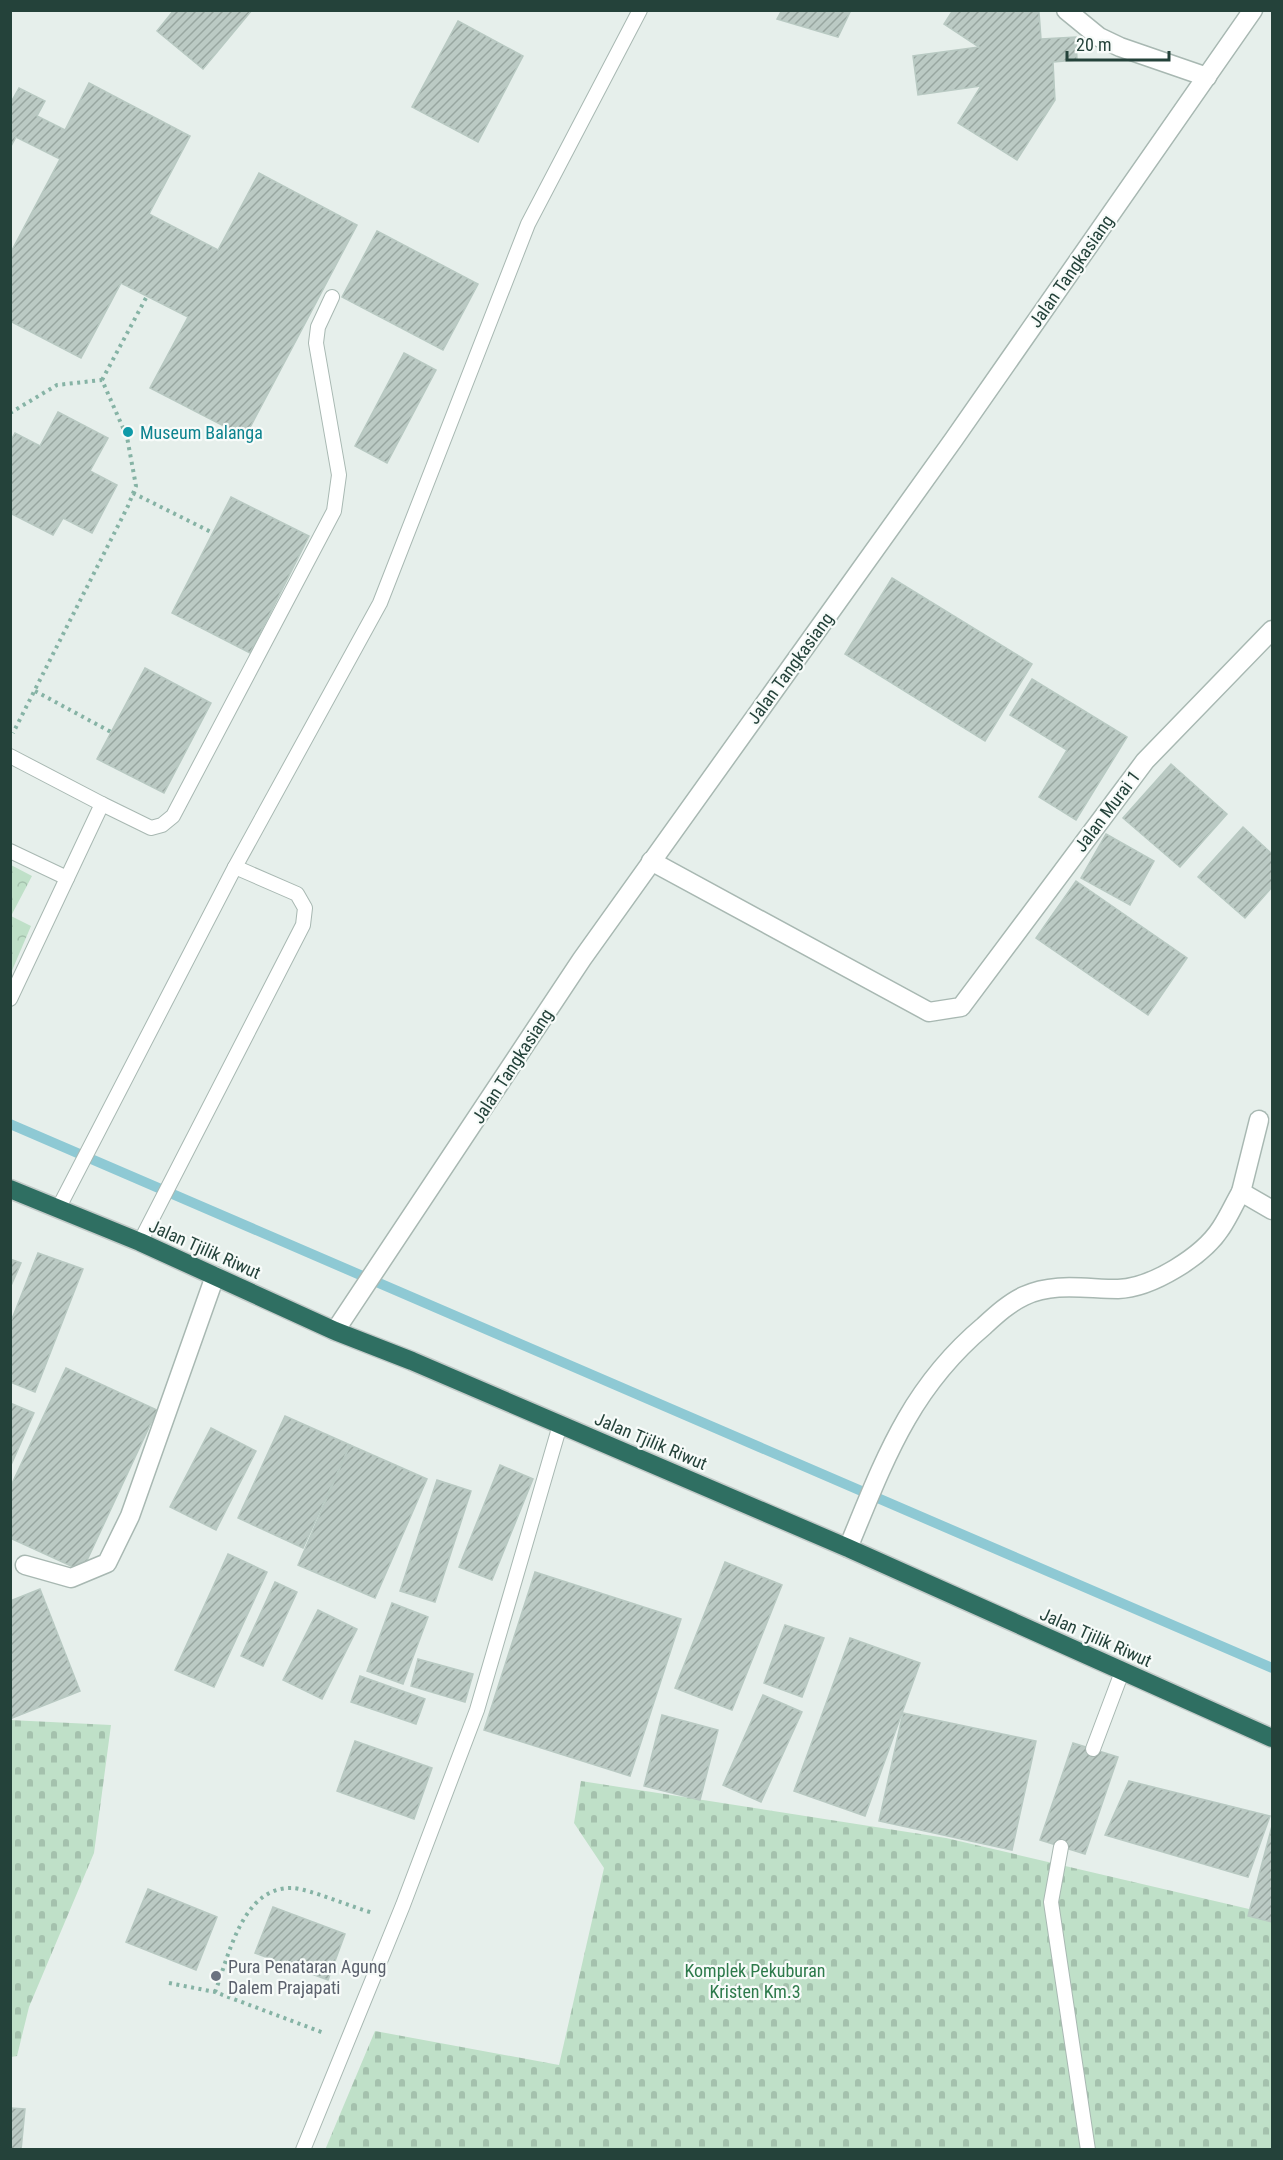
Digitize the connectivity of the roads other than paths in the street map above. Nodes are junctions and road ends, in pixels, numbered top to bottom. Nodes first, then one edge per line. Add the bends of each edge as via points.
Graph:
1 (640, 10) edge
2 (1066, 10) edge
3 (1253, 10) edge
4 (1207, 77) junction
5 (332, 297) dead end
6 (1272, 630) edge
7 (10, 756) edge
8 (102, 804) junction
9 (10, 851) edge
10 (651, 861) junction
11 (235, 867) junction
12 (67, 878) junction
13 (10, 999) edge
14 (1259, 1120) dead end
15 (10, 1189) edge
16 (1241, 1192) junction
17 (58, 1209) junction
18 (1272, 1210) edge
19 (140, 1242) junction
20 (215, 1276) junction
21 (335, 1331) junction
22 (560, 1425) junction
23 (848, 1548) junction
24 (25, 1565) dead end
25 (1122, 1672) junction
26 (1272, 1738) edge
27 (1093, 1749) dead end
28 (1061, 1847) dead end
29 (303, 2150) edge
30 (1088, 2150) edge

1 - 11 lane via 528,224 380,603
2 - 4 street via 1099,37 1120,47
3 - 4 street, Jalan Tangkasiang
4 - 10 street, Jalan Tangkasiang via 948,448
5 - 8 lane via 318,327 316,343 339,475 334,511 173,816 151,828
6 - 10 street, Jalan Murai 1 via 1144,760 961,1007 929,1012
7 - 8 lane
8 - 12 lane
9 - 12 lane
10 - 21 street, Jalan Tangkasiang
11 - 17 lane
11 - 19 lane via 297,894 305,908 303,925
12 - 13 lane
14 - 16 street
15 - 17 highway, Jalan Tjilik Riwut
16 - 18 street
16 - 23 street via 1221,1229 1172,1272 1122,1289 1054,1287 1036,1291 1008,1306 969,1338 908,1412
17 - 19 highway, Jalan Tjilik Riwut
19 - 20 highway, Jalan Tjilik Riwut
20 - 21 highway, Jalan Tjilik Riwut
20 - 24 street via 130,1516 107,1563 71,1578
21 - 22 highway, Jalan Tjilik Riwut
22 - 23 highway, Jalan Tjilik Riwut
22 - 29 lane via 477,1710 396,1923
23 - 25 highway, Jalan Tjilik Riwut
25 - 26 highway, Jalan Tjilik Riwut
25 - 27 lane
28 - 30 lane via 1051,1902

